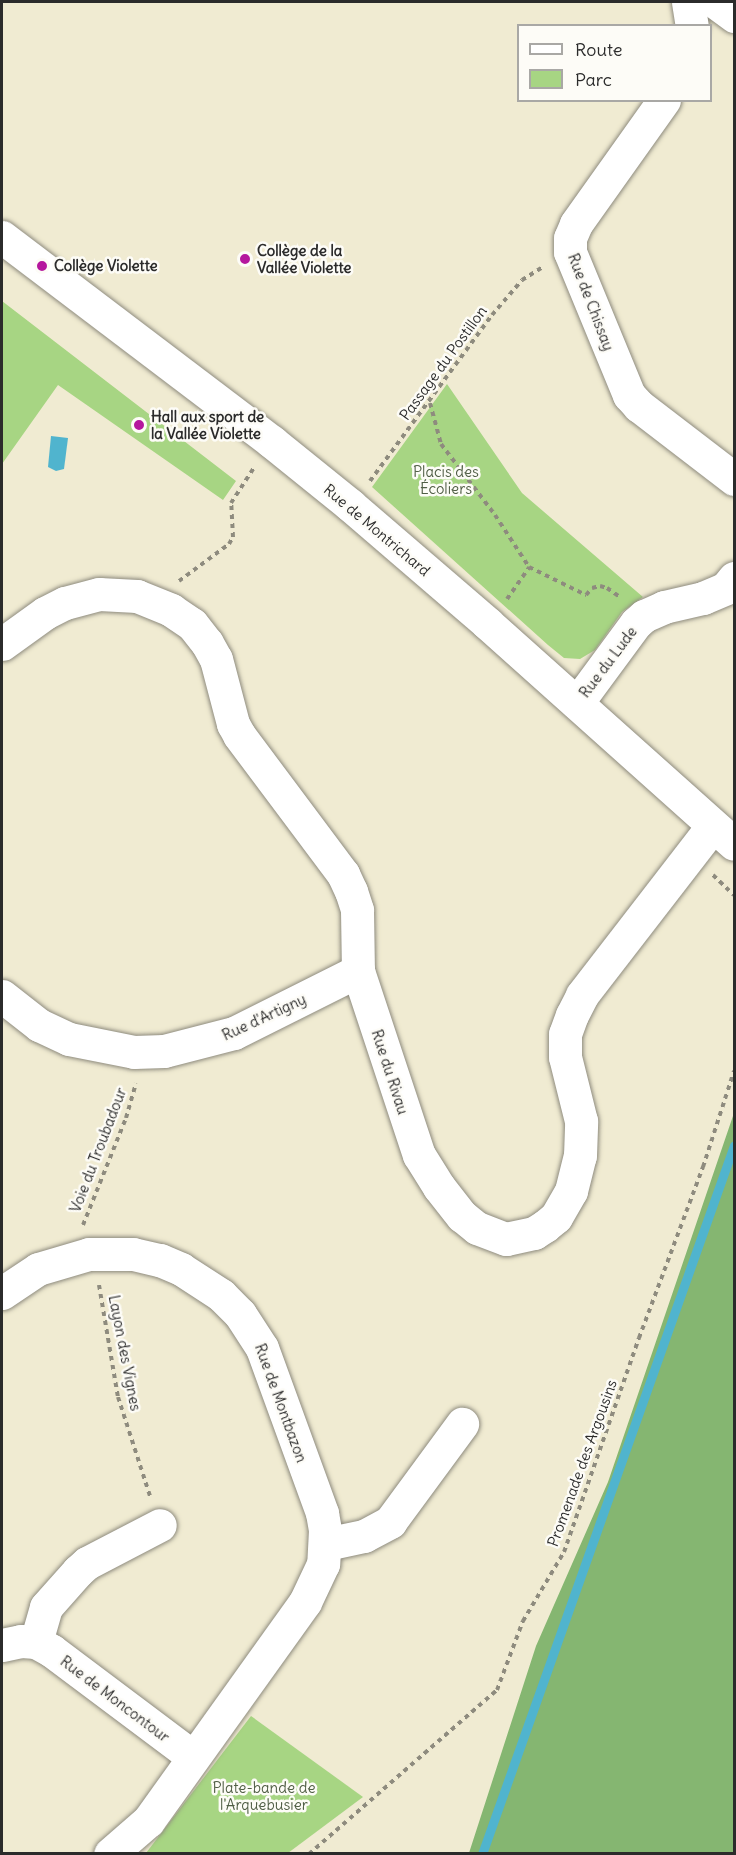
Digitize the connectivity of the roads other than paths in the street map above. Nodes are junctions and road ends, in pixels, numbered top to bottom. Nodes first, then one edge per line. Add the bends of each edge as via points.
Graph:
1 (688, 2) edge
2 (715, 2) edge
3 (735, 16) edge
4 (692, 24) edge
5 (663, 102) edge
6 (2, 237) edge
7 (735, 479) edge
8 (735, 578) edge
9 (2, 644) edge
10 (577, 702) junction
11 (723, 835) edge
12 (358, 971) junction
13 (2, 996) edge
14 (2, 1293) edge
15 (462, 1424) dead end
16 (160, 1525) road end
17 (326, 1544) junction
18 (36, 1642) junction
19 (2, 1645) edge
20 (193, 1757) junction
21 (110, 1854) edge

1 - 4 street
2 - 3 street
5 - 7 street, Rue de Chissay via 576,224 570,252 629,395
6 - 10 street, Rue de Montrichard via 350,505
8 - 10 street, Rue du Lude via 726,588 703,598 644,616
9 - 12 street, Rue du Rivau via 45,613 99,594 151,600 192,624 216,660 239,735 343,874 357,910
10 - 11 street, Rue de Montrichard
11 - 12 street, Rue du Rivau via 582,995 572,1015 565,1057 581,1121 580,1156 564,1206 534,1233 507,1239 477,1228 462,1216 434,1180 410,1134
12 - 13 street, Rue d'Artigny via 234,1034 186,1047 134,1052 69,1039 39,1025
14 - 17 street, Rue de Montbazon via 38,1269 89,1254 132,1254 160,1260 202,1282 240,1314 262,1348 322,1513
15 - 17 street via 390,1522 364,1536
16 - 18 street via 78,1571 46,1607
17 - 20 street, Rue de Montbazon via 323,1564 304,1602
18 - 19 street
18 - 20 street, Rue de Moncontour
20 - 21 street, Rue de Montbazon via 148,1821

